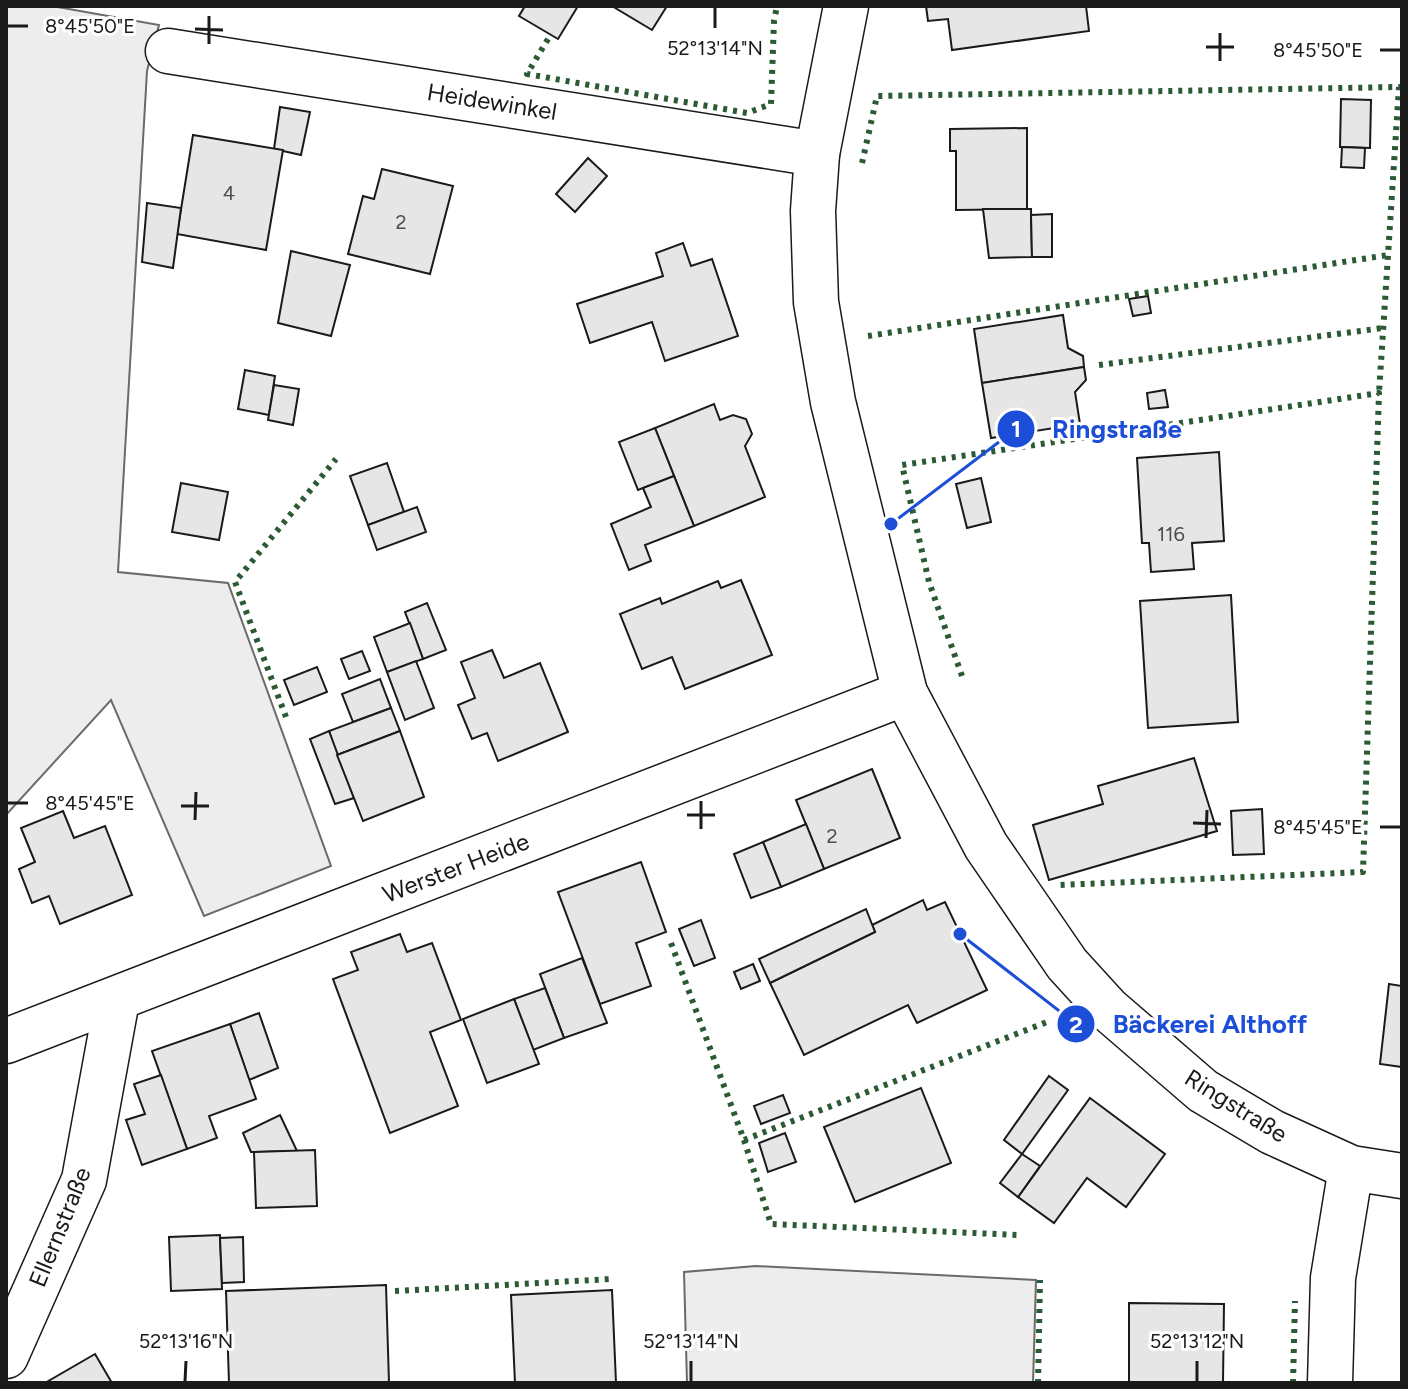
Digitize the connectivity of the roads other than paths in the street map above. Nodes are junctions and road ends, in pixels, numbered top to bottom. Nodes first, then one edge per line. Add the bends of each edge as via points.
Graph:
1 (846, 6) edge
2 (168, 51) dead end
3 (817, 154) junction
4 (905, 693) junction
5 (117, 1000) junction
6 (6, 1041) edge
7 (1351, 1168) junction
8 (1402, 1176) edge
9 (6, 1356) edge
10 (1330, 1383) edge

1 - 3 street, Ringstraße
2 - 3 street, Heidewinkel
3 - 4 street, Ringstraße via 816,302 833,402
4 - 5 street, Werster Heide
4 - 7 street, Ringstraße via 986,846 1067,964 1108,1009 1203,1091 1272,1132
5 - 6 street, Werster Heide
5 - 9 street, Ellernstraße via 84,1180
7 - 8 street, Ringstraße
7 - 10 street via 1333,1278

